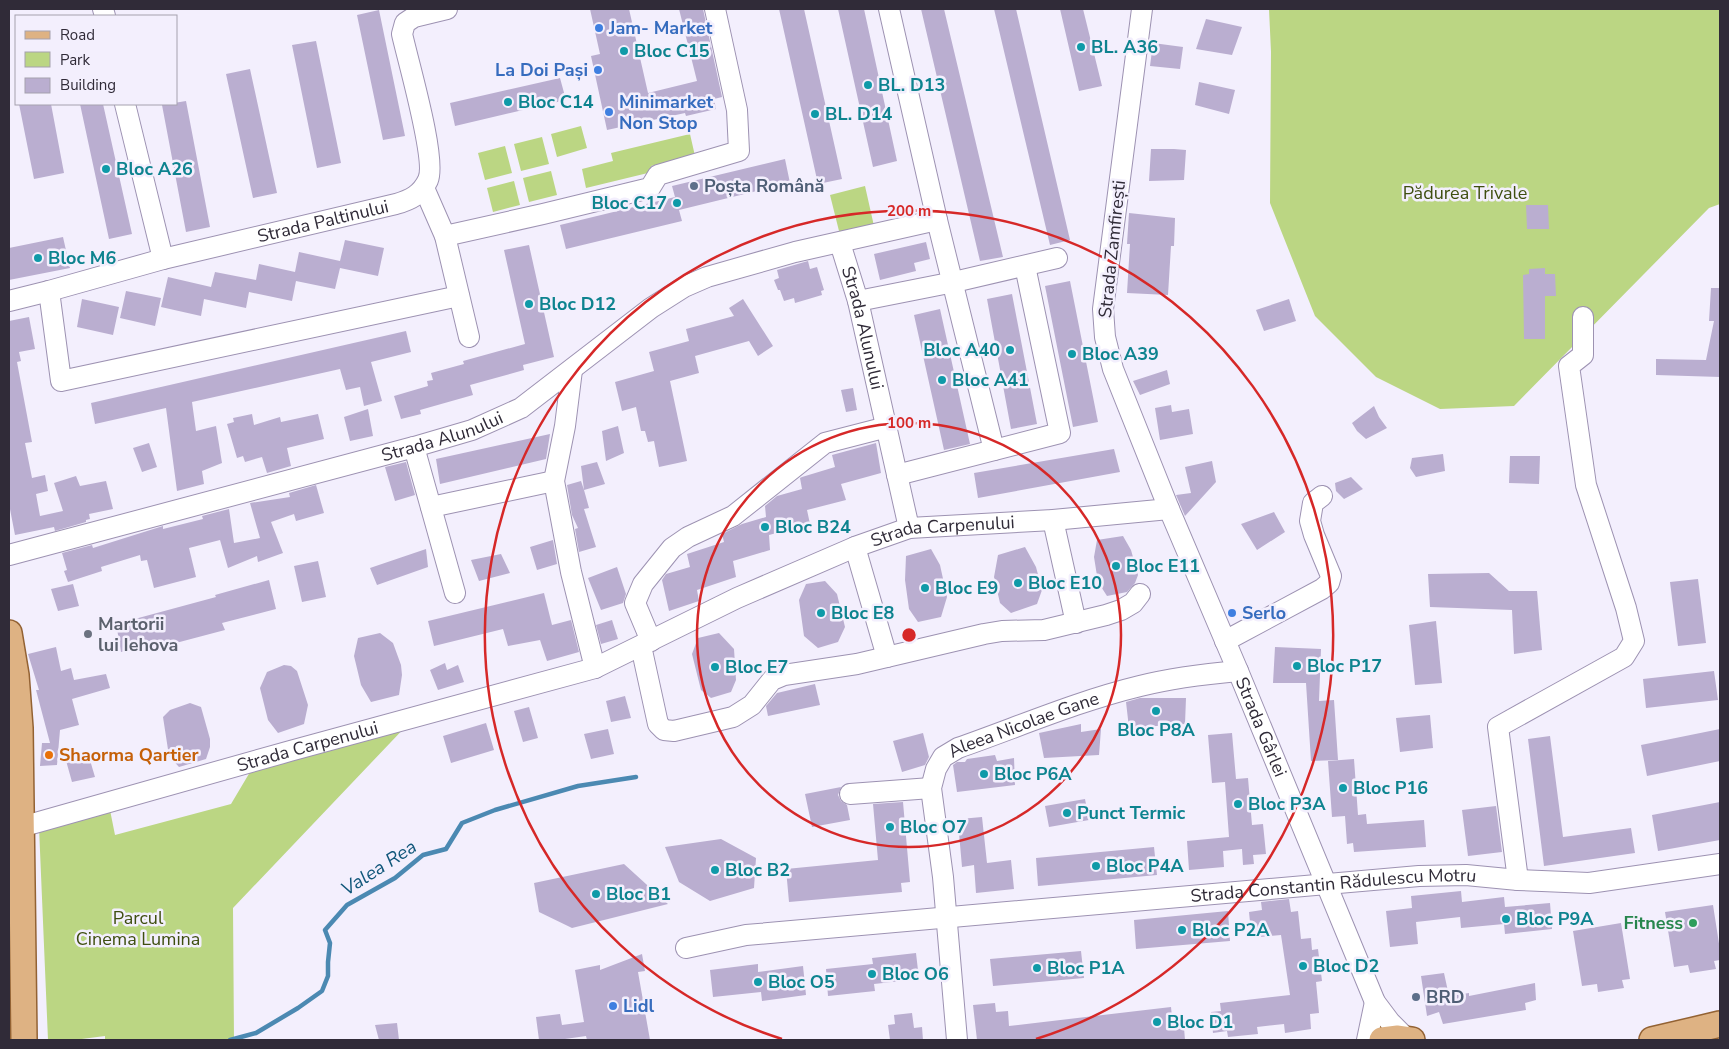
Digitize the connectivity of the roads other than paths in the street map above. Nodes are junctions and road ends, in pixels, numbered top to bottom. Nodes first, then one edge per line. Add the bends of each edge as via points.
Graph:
1 (447, 9) edge
2 (714, 9) edge
3 (889, 9) edge
4 (1142, 9) edge
5 (125, 105) edge
6 (424, 188) junction
7 (937, 220) junction
8 (445, 236) junction
9 (840, 243) junction
10 (1057, 258) dead end
11 (163, 259) junction
12 (1025, 266) junction
13 (954, 282) junction
14 (49, 291) junction
15 (460, 296) junction
16 (9, 300) edge
17 (858, 301) junction
18 (1584, 317) dead end
19 (469, 337) dead end
20 (572, 370) junction
21 (887, 427) junction
22 (414, 447) junction
23 (994, 450) junction
24 (897, 475) junction
25 (554, 481) junction
26 (1322, 496) dead end
27 (431, 507) junction
28 (1169, 509) junction
29 (1053, 520) junction
30 (909, 528) junction
31 (855, 547) junction
32 (9, 554) edge
33 (455, 594) dead end
34 (1140, 594) dead end
35 (1076, 622) junction
36 (9, 632) edge
37 (1225, 641) junction
38 (646, 643) junction
39 (887, 657) junction
40 (595, 668) junction
41 (1238, 671) junction
42 (931, 788) junction
43 (850, 794) dead end
44 (15, 826) edge
45 (1720, 864) edge
46 (1518, 880) junction
47 (1326, 885) junction
48 (947, 918) junction
49 (686, 948) dead end
50 (1375, 1002) junction
51 (1720, 1024) edge
52 (24, 1040) edge
53 (957, 1040) edge
54 (1367, 1040) edge
55 (1382, 1040) edge
56 (1409, 1040) edge
57 (1652, 1040) edge

1 - 6 street via 414,17 405,23 402,34 427,144 430,165
2 - 8 street via 737,110 739,152 658,175 650,188
3 - 7 street
4 - 28 street, Strada Zamfirești via 1106,279 1105,337 1113,369
5 - 11 street
6 - 8 street
6 - 11 street, Strada Paltinului via 412,199 396,204
7 - 9 street, Strada Alunului
7 - 13 street
8 - 15 street
9 - 17 street, Strada Alunului
9 - 20 street, Strada Alunului via 795,252 707,277 684,287 651,308
10 - 12 street
11 - 14 street, Strada Paltinului
12 - 13 street
12 - 23 street via 1060,433
13 - 17 street
13 - 23 street
14 - 15 street via 62,381
14 - 16 street, Strada Paltinului
15 - 19 street
17 - 21 street, Strada Alunului
18 - 46 street via 1583,355 1570,366 1586,485 1634,641 1624,658 1498,727
20 - 22 street, Strada Alunului via 521,408 472,430
20 - 25 street
21 - 24 street, Strada Alunului
21 - 38 street via 824,443 733,516 672,548 643,584 635,603
22 - 27 street
22 - 32 street, Strada Alunului
23 - 24 street
24 - 30 street, Strada Alunului
25 - 27 street
25 - 40 street via 571,572
26 - 37 street via 1313,502 1310,521 1331,576 1329,583
27 - 33 street
28 - 29 street, Strada Carpenului
28 - 37 street, Strada Gârlei
29 - 30 street, Strada Carpenului
29 - 35 street
30 - 31 street, Strada Carpenului
31 - 38 street, Strada Carpenului via 737,598
31 - 39 street
34 - 35 street via 1121,610
35 - 39 street via 1044,630 984,634
36 - 44 main road via 20,728
37 - 41 street, Strada Gârlei
38 - 39 street via 658,724 664,730 674,731 733,717 752,705 772,680 784,675
38 - 40 street, Strada Carpenului
40 - 44 street, Strada Carpenului
41 - 42 street, Aleea Nicolae Gane via 1139,686 958,748 943,757
41 - 47 street, Strada Gârlei
42 - 43 street
42 - 48 street, Aleea Nicolae Gane
44 - 52 main road
45 - 46 street, Strada Constantin Rădulescu Motru via 1588,883
46 - 47 street, Strada Constantin Rădulescu Motru via 1457,875
47 - 48 street, Strada Constantin Rădulescu Motru
47 - 50 street, Strada Gârlei
48 - 49 street, Strada Constantin Rădulescu Motru via 746,935
48 - 53 street
50 - 54 street
50 - 56 street, Strada Gârlei
51 - 57 main road
55 - 56 main road

